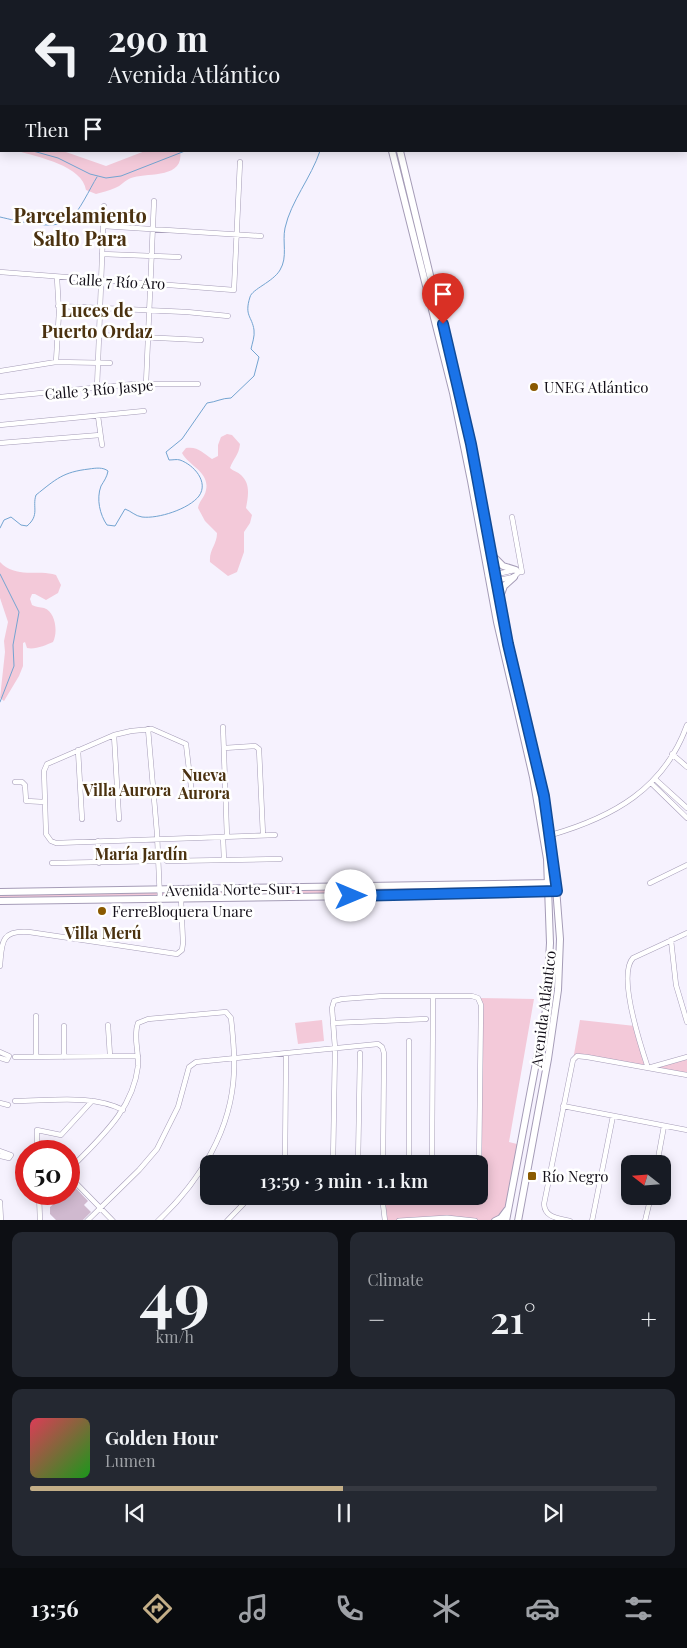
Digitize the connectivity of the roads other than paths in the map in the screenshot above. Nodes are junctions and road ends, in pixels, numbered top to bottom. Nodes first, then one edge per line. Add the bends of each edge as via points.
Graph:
1 (392, 152) edge
2 (400, 152) edge
3 (240, 162) dead end
4 (154, 201) dead end
5 (104, 206) dead end
6 (103, 226) junction
7 (152, 229) junction
8 (236, 234) junction
9 (262, 236) dead end
10 (102, 254) junction
11 (151, 256) junction
12 (179, 257) dead end
13 (0, 272) edge
14 (57, 278) junction
15 (101, 281) junction
16 (150, 283) junction
17 (58, 306) junction
18 (100, 309) junction
19 (149, 310) junction
20 (228, 316) dead end
21 (58, 333) junction
22 (98, 336) junction
23 (147, 338) junction
24 (201, 340) dead end
25 (56, 362) junction
26 (97, 362) junction
27 (110, 363) dead end
28 (0, 371) edge
29 (146, 384) junction
30 (198, 384) dead end
31 (96, 388) junction
32 (0, 397) edge
33 (144, 411) dead end
34 (98, 416) junction
35 (0, 425) edge
36 (100, 435) junction
37 (0, 443) edge
38 (102, 445) dead end
39 (512, 518) dead end
40 (493, 556) junction
41 (516, 573) junction
42 (492, 578) junction
43 (500, 598) junction
44 (223, 727) dead end
45 (148, 729) junction
46 (686, 729) edge
47 (114, 735) junction
48 (224, 748) junction
49 (78, 750) junction
50 (672, 754) junction
51 (687, 767) edge
52 (653, 781) junction
53 (15, 782) dead end
54 (192, 795) dead end
55 (45, 802) junction
56 (687, 808) edge
57 (687, 818) edge
58 (82, 819) dead end
59 (119, 819) dead end
60 (263, 835) junction
61 (276, 835) dead end
62 (551, 835) junction
63 (225, 837) junction
64 (157, 839) junction
65 (98, 841) junction
66 (280, 858) dead end
67 (224, 860) junction
68 (158, 861) junction
69 (167, 861) dead end
70 (52, 863) dead end
71 (99, 863) junction
72 (687, 865) edge
73 (552, 883) junction
74 (650, 883) dead end
75 (159, 890) junction
76 (553, 891) junction
77 (0, 892) edge
78 (160, 898) junction
79 (181, 898) junction
80 (0, 901) edge
81 (687, 932) edge
82 (670, 940) junction
83 (1, 945) edge
84 (0, 966) edge
85 (433, 996) junction
86 (36, 1016) dead end
87 (426, 1019) dead end
88 (687, 1022) edge
89 (333, 1023) junction
90 (108, 1025) dead end
91 (64, 1026) dead end
92 (409, 1041) dead end
93 (335, 1048) junction
94 (0, 1052) edge
95 (360, 1053) dead end
96 (286, 1054) junction
97 (64, 1056) junction
98 (110, 1056) junction
99 (138, 1056) junction
100 (15, 1057) dead end
101 (36, 1057) junction
102 (687, 1057) edge
103 (0, 1058) edge
104 (234, 1058) junction
105 (648, 1068) junction
106 (687, 1075) edge
107 (15, 1101) dead end
108 (92, 1101) junction
109 (0, 1103) edge
110 (8, 1105) dead end
111 (563, 1106) junction
112 (123, 1110) junction
113 (613, 1116) junction
114 (664, 1126) junction
115 (687, 1130) edge
116 (38, 1140) edge
117 (0, 1151) edge
118 (285, 1155) edge
119 (333, 1155) edge
120 (358, 1155) edge
121 (382, 1155) edge
122 (408, 1155) edge
123 (432, 1155) edge
124 (479, 1155) edge
125 (659, 1155) edge
126 (0, 1156) edge
127 (0, 1202) edge
128 (510, 1202) junction
129 (521, 1204) junction
130 (39, 1205) edge
131 (242, 1205) edge
132 (383, 1205) edge
133 (649, 1205) edge
134 (100, 1208) junction
135 (1, 1220) edge
136 (40, 1220) edge
137 (87, 1220) edge
138 (113, 1220) edge
139 (158, 1220) edge
140 (227, 1220) edge
141 (385, 1220) edge
142 (398, 1220) edge
143 (475, 1220) edge
144 (495, 1220) edge
145 (506, 1220) edge
146 (518, 1220) edge
147 (523, 1220) edge
148 (570, 1220) edge
149 (592, 1220) edge
150 (645, 1220) edge

1 - 42 main road, Avenida Atlántico via 452,393
2 - 40 main road, Avenida Atlántico via 460,397
3 - 8 street
4 - 7 street
5 - 6 street
6 - 7 street
6 - 10 street
7 - 8 street
7 - 11 street
8 - 9 street
8 - 16 street, Calle 7 Río Aro via 234,290
10 - 11 street
10 - 15 street
11 - 12 street
11 - 16 street
13 - 14 street, Calle 7 Río Aro
14 - 15 street, Calle 7 Río Aro
14 - 17 street
15 - 16 street, Calle 7 Río Aro
15 - 18 street
16 - 19 street
17 - 18 street
17 - 21 street
18 - 19 street
18 - 22 street
19 - 20 street
19 - 23 street
21 - 22 street
21 - 25 street
22 - 23 street
22 - 26 street
23 - 24 street
23 - 29 street
25 - 26 street
25 - 28 street
26 - 27 street
26 - 31 street
29 - 30 street, Calle 3 Río Jaspe
29 - 31 street, Calle 3 Río Jaspe
31 - 32 street, Calle 3 Río Jaspe
33 - 34 street
34 - 35 street
34 - 36 street
36 - 37 street
36 - 38 street
39 - 41 street via 522,572
40 - 41 main road
40 - 42 main road, Avenida Atlántico
41 - 42 street
41 - 43 main road via 504,586
42 - 43 main road, Avenida Atlántico
42 - 73 main road, Avenida Atlántico via 502,646 536,793
43 - 62 main road, Avenida Atlántico
44 - 48 street
45 - 47 street
45 - 54 street via 163,732 186,744
45 - 64 street
46 - 50 street
47 - 49 street
47 - 59 street
48 - 60 street via 256,746 259,749
48 - 63 street
49 - 55 street via 49,762 44,768
49 - 58 street
50 - 51 street
50 - 52 street
52 - 56 street
52 - 57 street
52 - 62 street via 637,796 604,816
53 - 55 street via 25,785 26,801
55 - 65 street via 46,834 50,841
60 - 61 street
60 - 63 street
62 - 73 main road, Avenida Atlántico
63 - 64 street
63 - 67 street
64 - 65 street
64 - 68 street
65 - 71 street
66 - 67 street
67 - 69 street
68 - 71 street
68 - 75 street
70 - 71 street
72 - 74 street
73 - 75 main road, Avenida Norte-Sur 1
73 - 76 main road, Avenida Atlántico
75 - 77 main road, Avenida Norte-Sur 1
75 - 78 street
76 - 79 main road, Avenida Norte-Sur 1
76 - 128 main road, Avenida Atlántico via 546,1010
76 - 129 main road, Avenida Atlántico via 560,940 558,990
78 - 79 main road, Avenida Norte-Sur 1
78 - 80 main road, Avenida Norte-Sur 1
79 - 83 street via 183,943 177,954 19,931 10,933
81 - 82 street
82 - 88 street via 676,985
82 - 105 street via 633,958 628,967 630,1004
83 - 84 street
85 - 89 street via 337,1000 332,1008
85 - 123 street
85 - 124 street via 472,996 480,1001
86 - 101 street
87 - 89 street
89 - 93 street
90 - 98 street
91 - 97 street
92 - 122 street
93 - 96 street
93 - 119 street
93 - 121 street via 374,1043 384,1050
94 - 103 street via 9,1056 8,1060
95 - 120 street
96 - 104 street
96 - 118 street
97 - 98 street
97 - 101 street
98 - 99 street
99 - 104 street via 136,1030 140,1021 222,1011 232,1018
99 - 112 street via 136,1079
100 - 101 street
102 - 105 street
104 - 134 street via 196,1062 189,1067 178,1107 157,1149
104 - 139 street via 230,1101 214,1148 191,1186
105 - 106 street
105 - 111 street via 587,1057 575,1058
107 - 108 street
108 - 112 street
108 - 116 street via 61,1135 38,1130
109 - 110 street
111 - 113 street
111 - 148 street via 544,1208 550,1216
112 - 134 street via 70,1171 72,1179
113 - 114 street
113 - 149 street
114 - 115 street
114 - 125 street
117 - 126 street via 11,1154 9,1158
127 - 135 street
128 - 144 main road via 504,1215
128 - 145 main road, Avenida Atlántico
129 - 146 main road, Avenida Atlántico
129 - 147 main road
130 - 136 street
131 - 140 street
132 - 141 street
133 - 150 street
134 - 137 street
134 - 138 street
142 - 143 street

